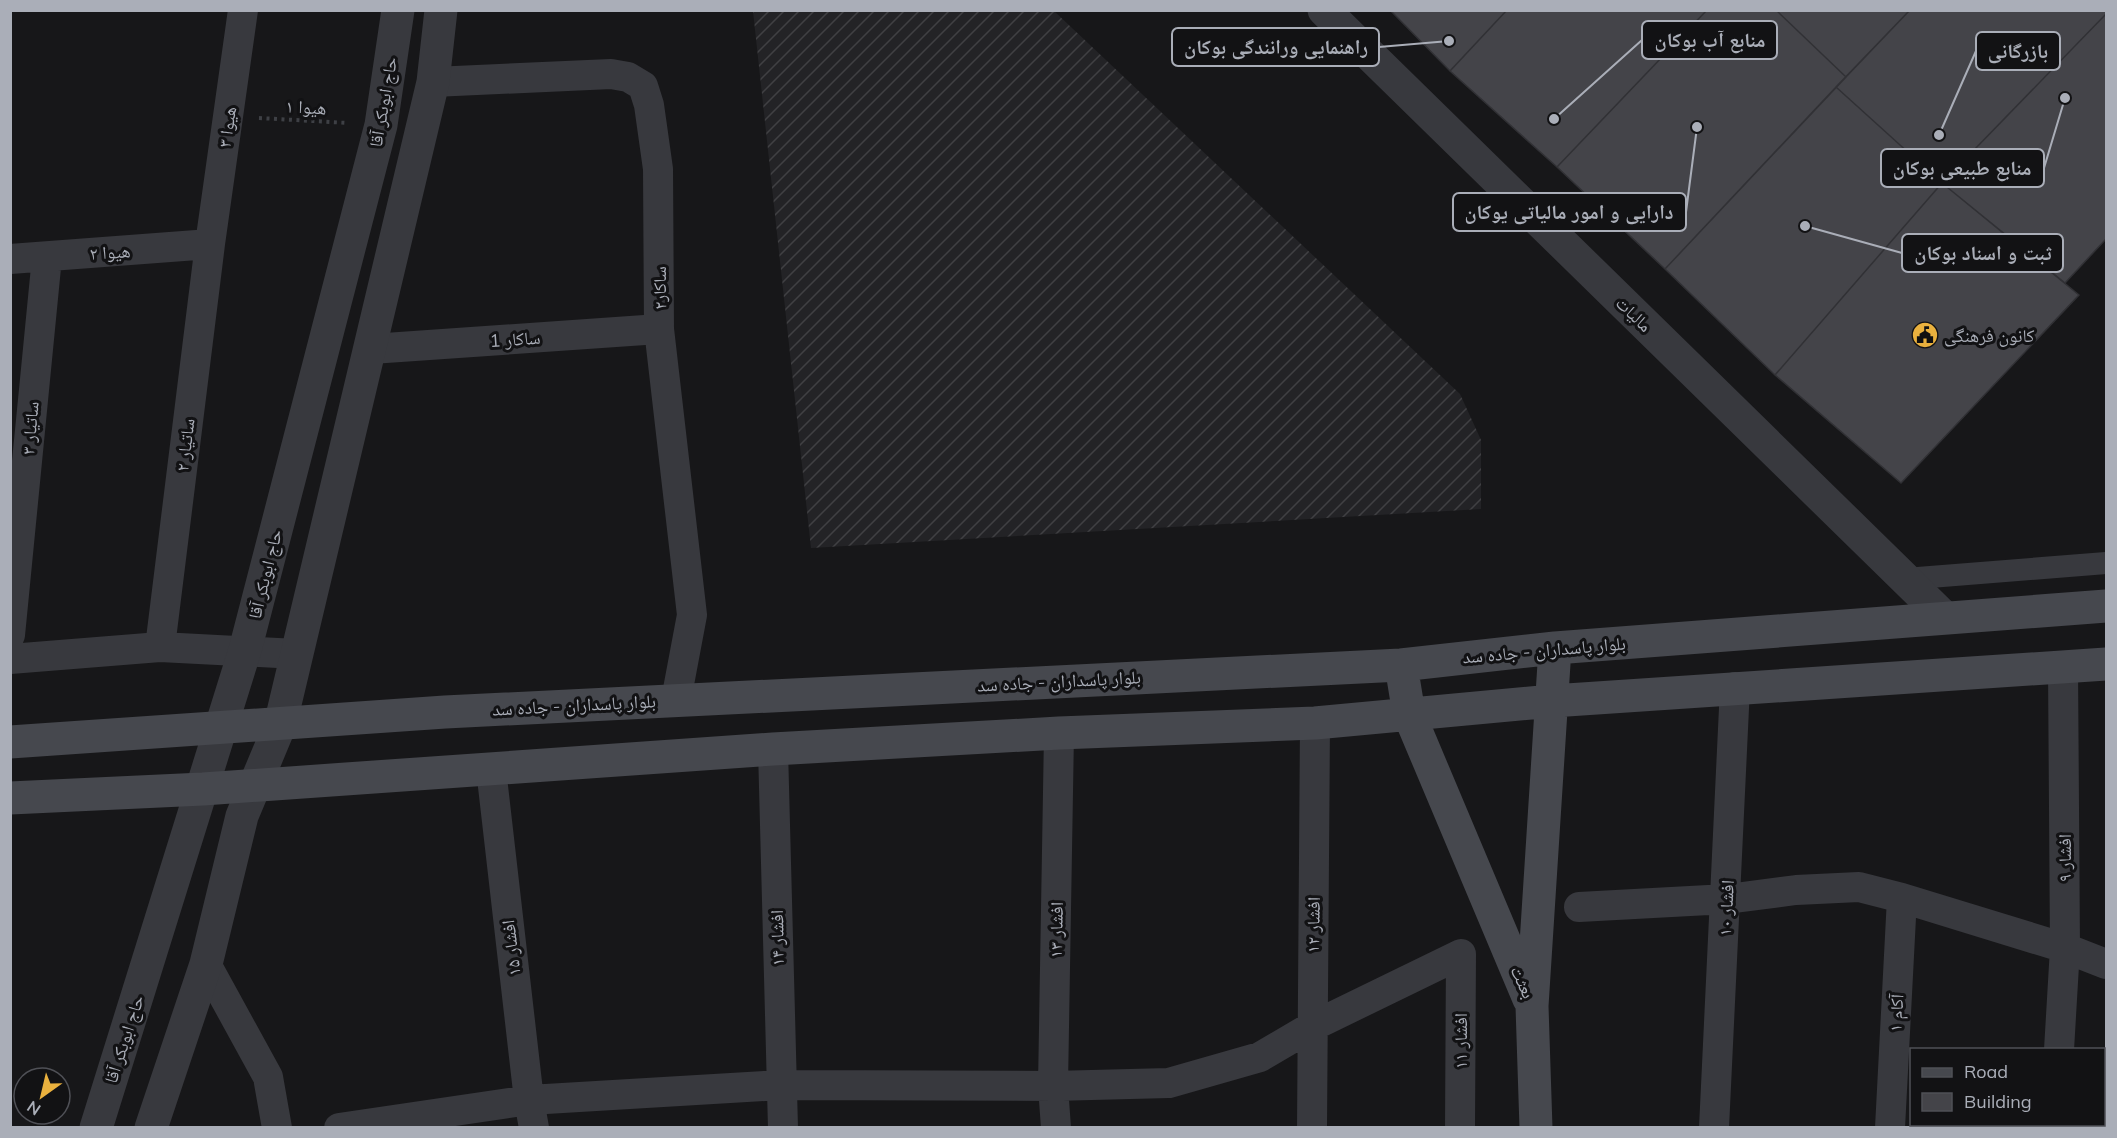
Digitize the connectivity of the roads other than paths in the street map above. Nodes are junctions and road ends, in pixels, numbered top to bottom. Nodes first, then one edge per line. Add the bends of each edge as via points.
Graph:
1 (243, 10) edge
2 (399, 10) edge
3 (441, 10) edge
4 (1324, 10) edge
5 (433, 82) junction
6 (210, 244) junction
7 (47, 257) junction
8 (10, 259) edge
9 (659, 329) junction
10 (371, 350) junction
11 (2106, 563) edge
12 (1905, 579) junction
13 (2106, 606) edge
14 (1944, 617) junction
15 (10, 635) edge
16 (160, 647) junction
17 (1555, 648) junction
18 (246, 650) junction
19 (297, 654) junction
20 (10, 659) edge
21 (2106, 664) edge
22 (1401, 665) junction
23 (2063, 667) junction
24 (1735, 687) junction
25 (676, 700) junction
26 (1552, 701) junction
27 (1409, 714) junction
28 (1315, 723) junction
29 (280, 725) junction
30 (222, 728) junction
31 (1059, 733) junction
32 (10, 742) edge
33 (773, 749) junction
34 (490, 769) junction
35 (254, 785) junction
36 (203, 789) junction
37 (10, 798) edge
38 (1902, 898) junction
39 (1727, 899) junction
40 (1579, 907) dead end
41 (2065, 948) junction
42 (206, 964) junction
43 (2106, 964) edge
44 (1532, 1006) junction
45 (1311, 1027) junction
46 (2059, 1048) edge
47 (781, 1085) junction
48 (1053, 1086) junction
49 (532, 1114) edge
50 (96, 1128) edge
51 (151, 1128) edge
52 (277, 1128) edge
53 (339, 1128) edge
54 (783, 1128) edge
55 (1056, 1128) edge
56 (1312, 1128) edge
57 (1460, 1128) edge
58 (1536, 1128) edge
59 (1714, 1128) edge
60 (1890, 1128) edge

1 - 6 street, هیوا ۳
2 - 18 street, حاج ابوبکر آقا via 381,125
3 - 5 street
4 - 12 street, مالیات
5 - 9 street, ساکار۲ via 611,74 628,77 643,86 658,169
5 - 10 street
6 - 7 street, هیوا ۲
6 - 16 street, ساتیار ۲
7 - 8 street, هیوا ۲
7 - 15 street, ساتیار ۳
9 - 10 street, ساکار 1
9 - 25 street, ساکار۲ via 692,615
10 - 19 street
11 - 12 street
12 - 14 street, مالیات
13 - 14 main road, بلوار پاسداران - جاده سد
14 - 17 main road, بلوار پاسداران - جاده سد
16 - 18 street
16 - 20 street
17 - 22 main road, بلوار پاسداران - جاده سد
17 - 26 main road, بعثت
18 - 19 street
18 - 30 street, حاج ابوبکر آقا
19 - 29 street
21 - 23 main road
22 - 25 main road, بلوار پاسداران - جاده سد
22 - 27 main road, بعثت
23 - 24 main road
23 - 41 street, افشار ۹
24 - 26 main road
24 - 39 street, افشار ۱۰
25 - 29 main road, بلوار پاسداران - جاده سد
26 - 27 main road
26 - 44 main road, بعثت
27 - 28 main road
27 - 44 main road, بعثت
28 - 31 main road
28 - 45 street, افشار ۱۲
29 - 30 main road, بلوار پاسداران - جاده سد
29 - 35 street
30 - 32 main road, بلوار پاسداران - جاده سد
30 - 36 street, حاج ابوبکر آقا
31 - 33 main road
31 - 48 street, افشار ۱۳
33 - 34 main road
33 - 47 street, افشار ۱۴
34 - 35 main road
34 - 49 street, افشار ۱۵
35 - 36 main road
35 - 42 street via 242,816
36 - 37 main road
36 - 50 street, حاج ابوبکر آقا
38 - 39 street via 1858,887
38 - 41 street
38 - 60 street, آکام ۱
39 - 40 street
39 - 59 street, افشار ۱۰
41 - 43 street
41 - 46 street, افشار ۹
42 - 51 street
42 - 52 street via 268,1077
44 - 58 main road
45 - 48 street via 1260,1057 1169,1083
45 - 56 street, افشار ۱۲
45 - 57 street, افشار ۱۱ via 1461,954
47 - 48 street
47 - 49 street
47 - 54 street, افشار ۱۴
48 - 55 street, افشار ۱۳
49 - 53 street

